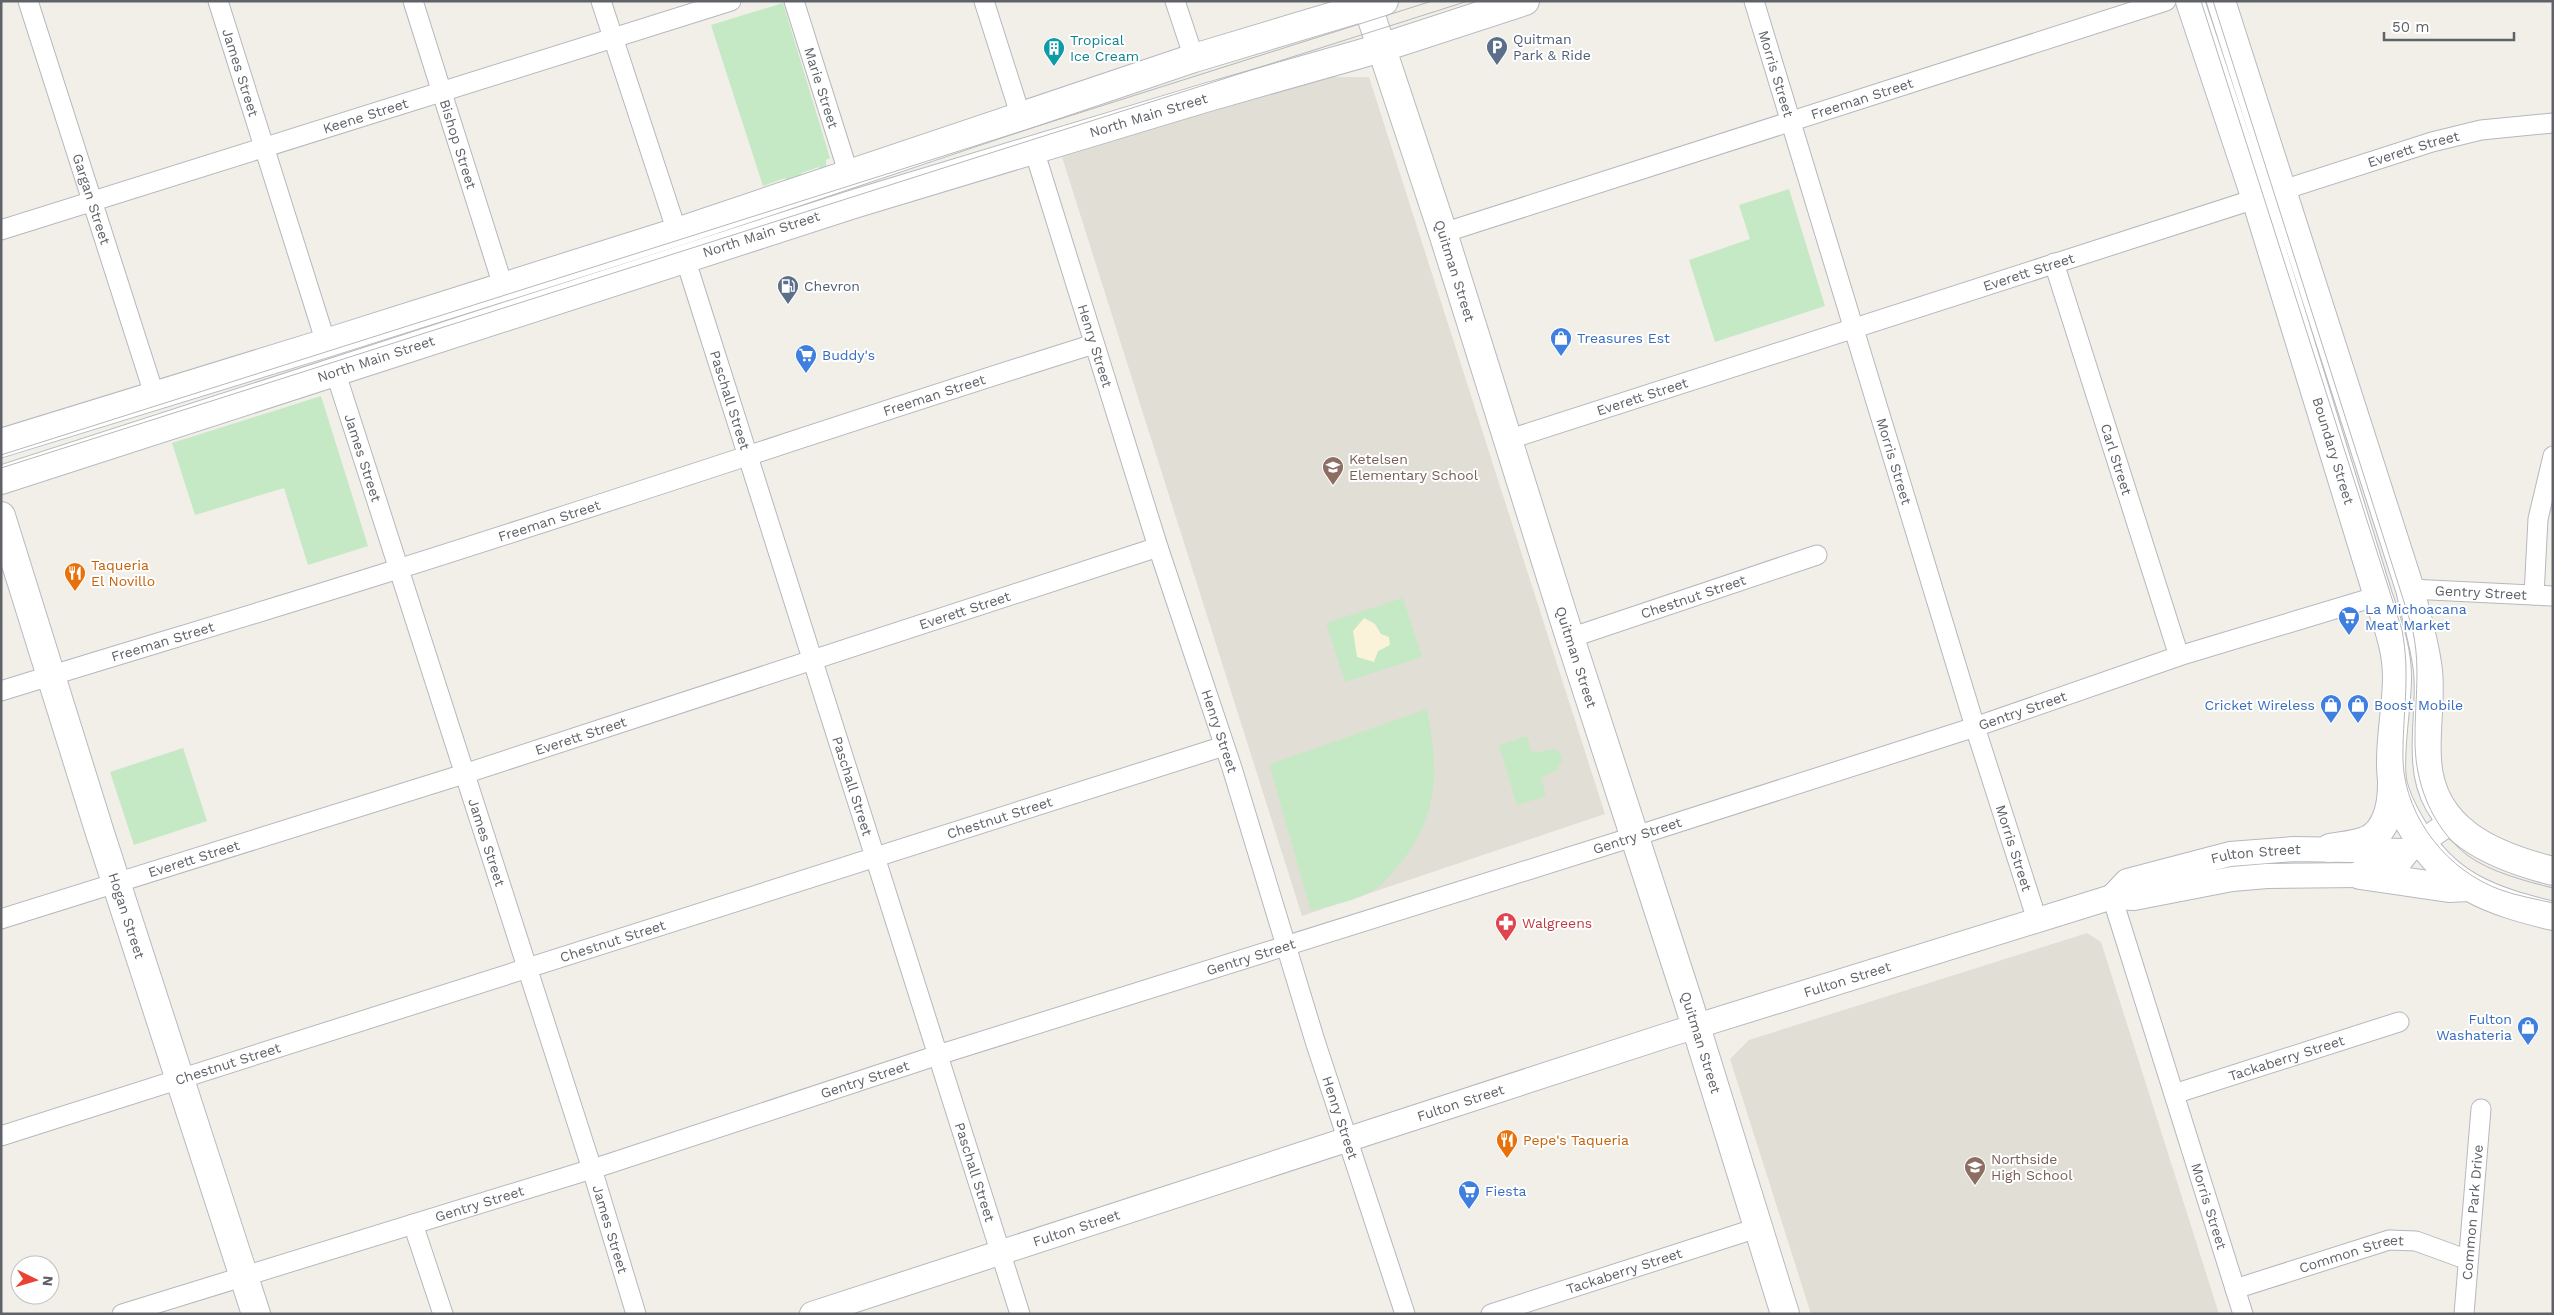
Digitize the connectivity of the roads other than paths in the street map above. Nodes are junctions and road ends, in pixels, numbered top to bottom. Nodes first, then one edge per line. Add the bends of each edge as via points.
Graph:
1 (28, 1) edge
2 (218, 1) edge
3 (413, 1) edge
4 (601, 1) edge
5 (731, 1) edge
6 (794, 1) edge
7 (984, 1) edge
8 (1175, 1) edge
9 (1525, 1) edge
10 (1754, 1) edge
11 (2166, 1) edge
12 (2190, 1) edge
13 (2221, 1) edge
14 (1372, 3) edge
15 (613, 38) junction
16 (1381, 48) junction
17 (1194, 58) junction
18 (442, 92) junction
19 (1021, 117) junction
20 (1792, 121) junction
21 (2553, 123) edge
22 (265, 148) junction
23 (1034, 150) junction
24 (849, 175) junction
25 (2281, 191) junction
26 (2256, 199) junction
27 (93, 203) junction
28 (1, 230) edge
29 (677, 232) junction
30 (1443, 233) junction
31 (685, 258) junction
32 (2054, 263) junction
33 (503, 286) junction
34 (1853, 328) junction
35 (326, 344) junction
36 (1094, 344) junction
37 (336, 374) junction
38 (155, 397) junction
39 (1507, 440) junction
40 (1, 443) edge
41 (748, 456) junction
42 (2553, 456) edge
43 (1, 480) edge
44 (1, 516) edge
45 (1158, 548) junction
46 (1817, 555) dead end
47 (398, 569) junction
48 (2410, 589) junction
49 (2534, 595) junction
50 (2378, 596) junction
51 (2553, 596) edge
52 (1570, 638) junction
53 (2179, 656) junction
54 (812, 659) junction
55 (50, 676) junction
56 (1, 691) edge
57 (1975, 727) junction
58 (1224, 746) junction
59 (464, 774) junction
60 (2392, 780) junction
61 (2452, 822) junction
62 (1634, 837) junction
63 (2330, 848) junction
64 (2415, 848) junction
65 (2230, 854) junction
66 (875, 856) junction
67 (2553, 871) edge
68 (2360, 874) junction
69 (2232, 879) junction
70 (117, 882) junction
71 (2468, 888) junction
72 (2112, 896) junction
73 (2553, 916) edge
74 (1, 919) edge
75 (2037, 920) junction
76 (1286, 946) junction
77 (527, 968) junction
78 (2399, 1022) dead end
79 (1695, 1027) junction
80 (938, 1054) junction
81 (181, 1078) junction
82 (2174, 1094) junction
83 (2481, 1109) dead end
84 (1, 1136) edge
85 (1347, 1138) junction
86 (592, 1169) junction
87 (414, 1224) junction
88 (1757, 1228) junction
89 (1000, 1254) junction
90 (2468, 1260) junction
91 (244, 1275) junction
92 (2235, 1289) junction
93 (122, 1314) edge
94 (256, 1314) edge
95 (443, 1314) edge
96 (636, 1314) edge
97 (812, 1314) edge
98 (1020, 1314) edge
99 (1405, 1314) edge
100 (1491, 1314) edge
101 (1785, 1314) edge
102 (2243, 1314) edge
103 (2464, 1314) edge

1 - 27 street, Gargan Street
2 - 22 street, James Street
3 - 18 street, Bishop Street
4 - 15 street
5 - 15 street, Keene Street
6 - 24 street, Marie Street
7 - 19 street
8 - 17 street
9 - 16 main road, North Main Street
10 - 20 street, Morris Street
11 - 20 street, Freeman Street
12 - 26 main road, Boundary Street
13 - 25 main road
14 - 16 main road, Quitman Street
14 - 17 main road, North Main Street
15 - 18 street, Keene Street
15 - 29 street
16 - 23 main road, North Main Street
16 - 30 main road, Quitman Street
17 - 19 main road, North Main Street
18 - 22 street, Keene Street
18 - 33 street, Bishop Street
19 - 24 main road, North Main Street
20 - 30 street, Freeman Street
20 - 34 street, Morris Street
21 - 25 street, Everett Street via 2481,130 2432,142
22 - 27 street, Keene Street
22 - 35 street, James Street
23 - 31 main road, North Main Street
23 - 36 street, Henry Street
24 - 29 main road, North Main Street
25 - 26 street, Everett Street
25 - 48 main road
26 - 32 street, Everett Street
26 - 50 main road, Boundary Street
27 - 28 street, Keene Street
27 - 38 street, Gargan Street
29 - 33 main road, North Main Street
30 - 39 main road, Quitman Street
31 - 37 main road, North Main Street
31 - 41 street, Paschall Street
32 - 34 street, Everett Street
32 - 53 street, Carl Street
33 - 35 main road, North Main Street
34 - 39 street, Everett Street
34 - 57 street, Morris Street
35 - 38 main road, North Main Street
36 - 41 street, Freeman Street
36 - 45 street, Henry Street
37 - 43 main road, North Main Street
37 - 47 street, James Street
38 - 40 main road, North Main Street
39 - 52 main road, Quitman Street
41 - 47 street, Freeman Street
41 - 54 street, Paschall Street
42 - 49 street via 2538,519
44 - 55 main road, Hogan Street
45 - 54 street, Everett Street
45 - 58 street, Henry Street
46 - 52 street, Chestnut Street
47 - 55 street, Freeman Street
47 - 59 street, James Street
48 - 49 street, Gentry Street
48 - 61 main road via 2428,672 2426,760 2434,792
49 - 51 street, Gentry Street
50 - 53 street, Gentry Street
50 - 60 main road, Boundary Street via 2396,654
52 - 62 main road, Quitman Street
53 - 57 street, Gentry Street
54 - 59 street, Everett Street
54 - 66 street, Paschall Street
55 - 56 street, Freeman Street
55 - 70 main road, Hogan Street
57 - 62 street, Gentry Street
57 - 75 street, Morris Street
58 - 66 street, Chestnut Street
58 - 76 street, Henry Street
59 - 70 street, Everett Street
59 - 77 street, James Street
60 - 63 main road via 2390,811 2376,834 2366,841
60 - 64 main road, Boundary Street
61 - 64 street, Fulton Street
61 - 67 main road via 2502,857
62 - 76 street, Gentry Street
62 - 79 main road, Quitman Street
63 - 64 street, Fulton Street via 2365,852
63 - 65 street, Fulton Street
64 - 68 street, Fulton Street via 2398,864
64 - 71 main road, Boundary Street
65 - 69 street
65 - 72 street, Fulton Street via 2127,881
66 - 77 street, Chestnut Street
66 - 80 street, Paschall Street
68 - 69 street, Fulton Street
68 - 71 main road
69 - 72 street, Fulton Street via 2134,898
70 - 74 street, Everett Street
70 - 81 main road, Hogan Street
71 - 73 main road
72 - 75 street, Fulton Street
72 - 82 street, Morris Street
75 - 79 street, Fulton Street
76 - 80 street, Gentry Street
76 - 85 street, Henry Street
77 - 81 street, Chestnut Street
77 - 86 street, James Street
78 - 82 street, Tackaberry Street
79 - 85 street, Fulton Street
79 - 88 main road, Quitman Street
80 - 86 street, Gentry Street
80 - 89 street, Paschall Street
81 - 84 street, Chestnut Street
81 - 91 main road, Hogan Street
82 - 92 street, Morris Street
83 - 90 street, Common Park Drive
85 - 89 street, Fulton Street
85 - 99 street, Henry Street
86 - 87 street, Gentry Street
86 - 96 street, James Street
87 - 91 street, Gentry Street
87 - 95 street
88 - 100 street, Tackaberry Street
88 - 101 main road, Quitman Street
89 - 97 street, Fulton Street
89 - 98 street, Paschall Street
90 - 92 street, Common Street via 2416,1241 2389,1240
90 - 103 street, Common Park Drive
91 - 93 street, Gentry Street
91 - 94 main road, Hogan Street
92 - 102 street, Morris Street

